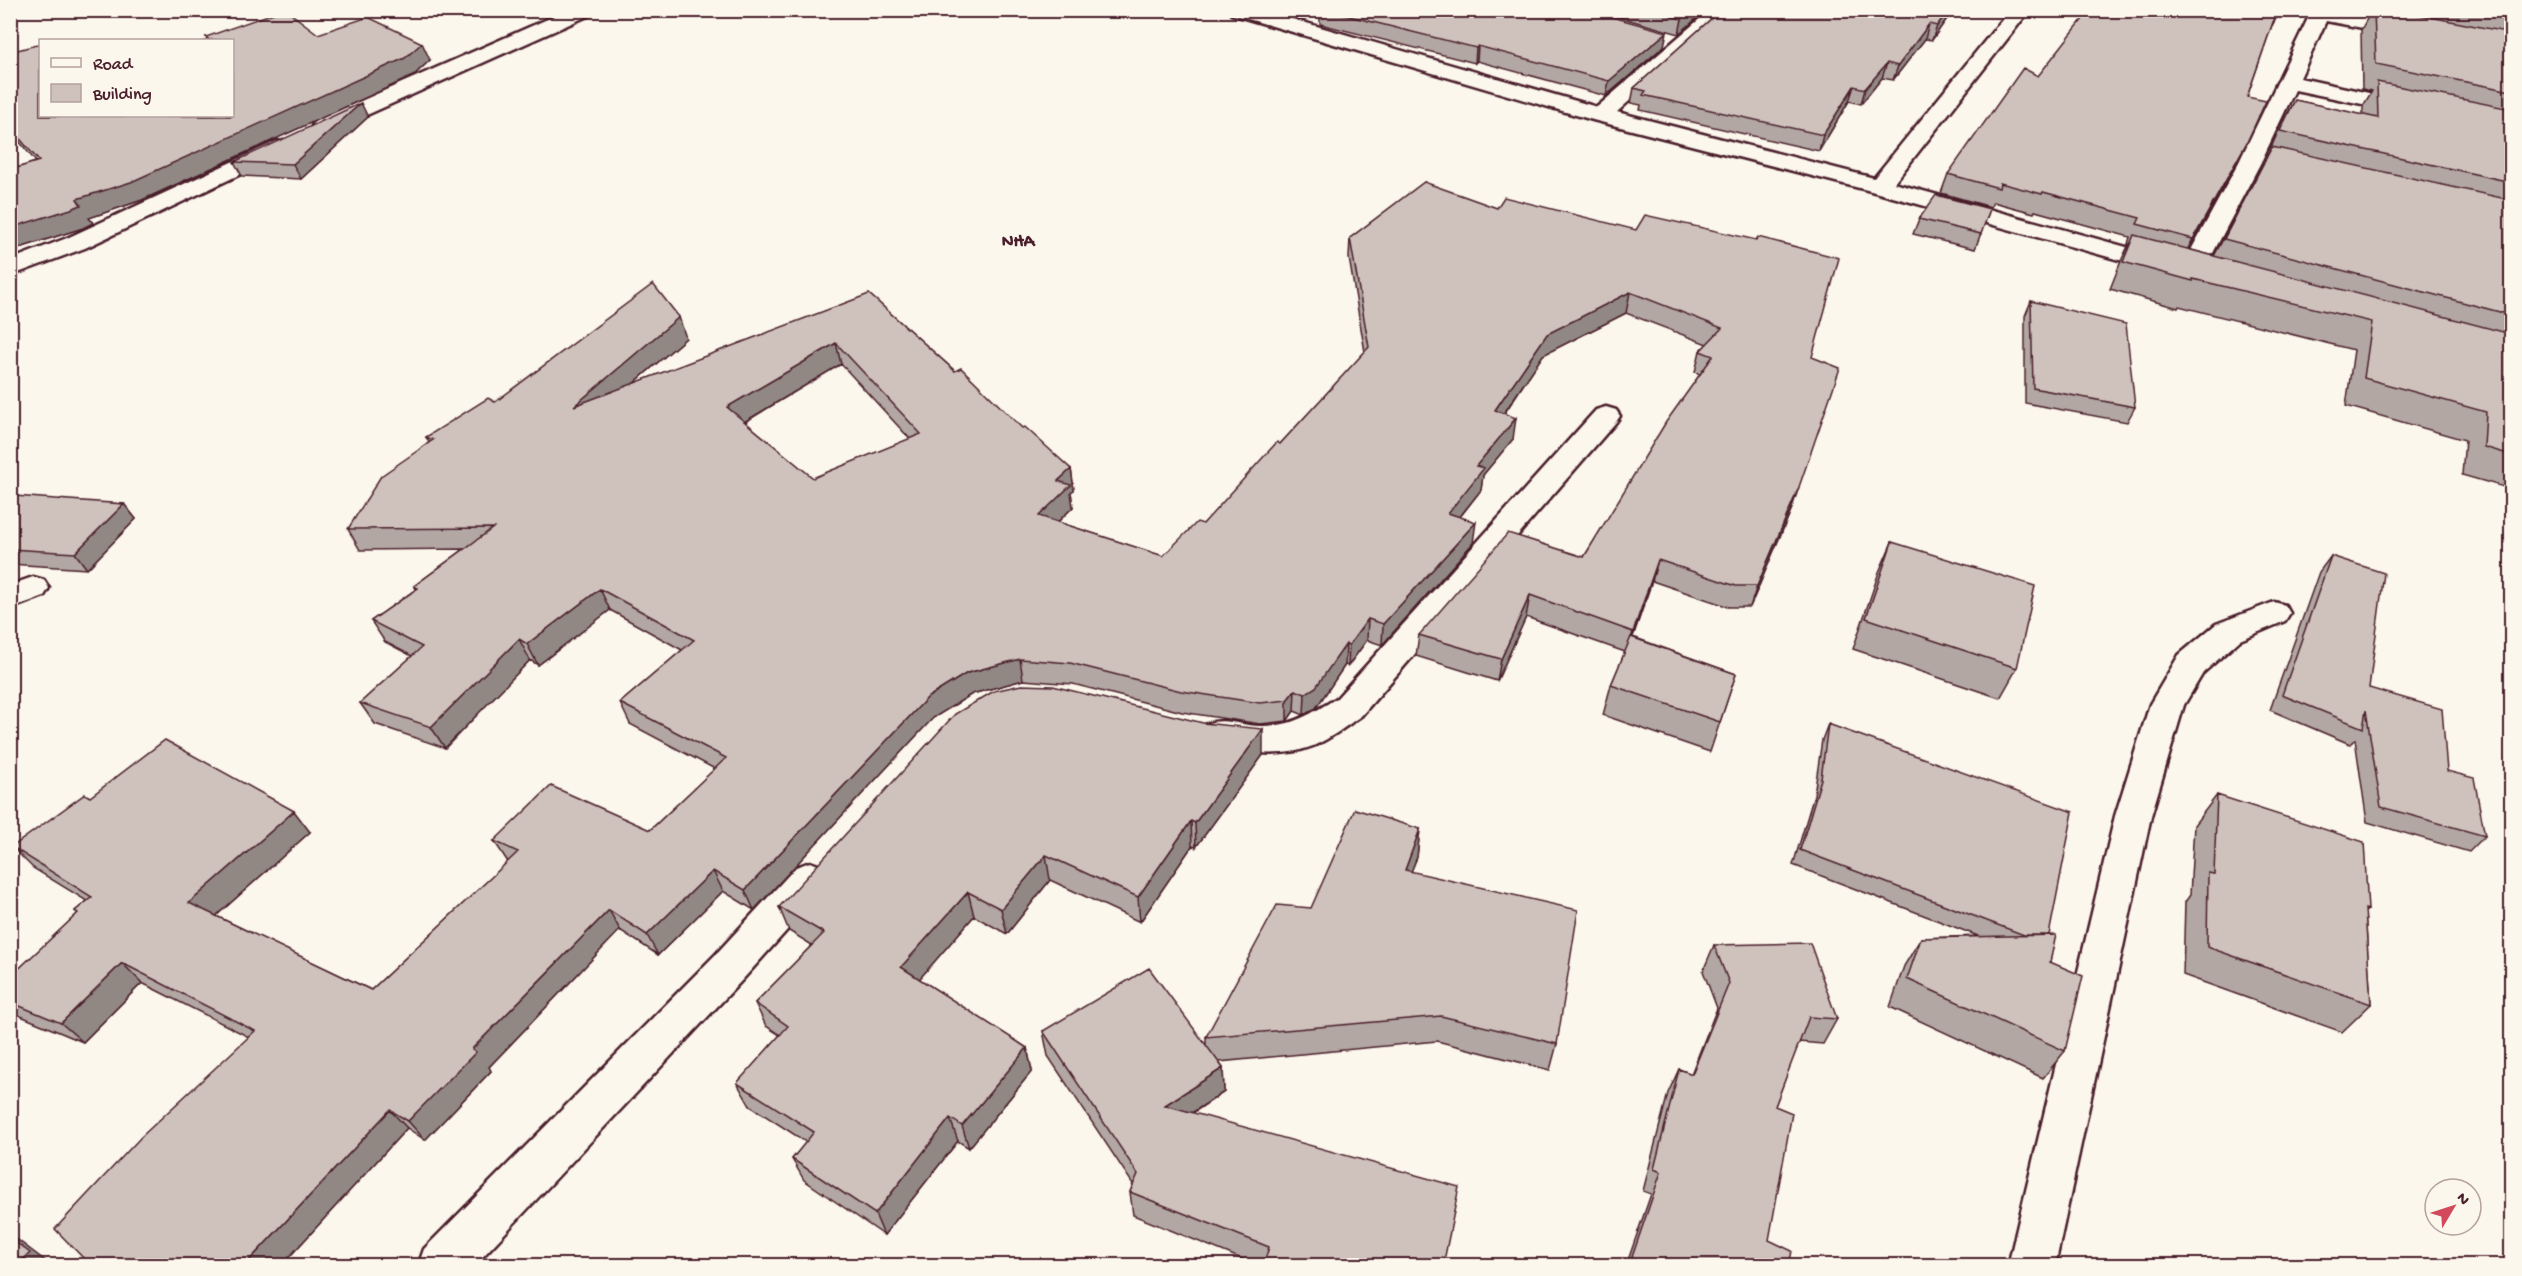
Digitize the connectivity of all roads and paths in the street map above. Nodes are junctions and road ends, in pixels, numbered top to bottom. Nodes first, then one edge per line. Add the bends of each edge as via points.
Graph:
1 (585, 10) edge
2 (1238, 10) edge
3 (1722, 10) edge
4 (2021, 10) edge
5 (2321, 12) edge
6 (2433, 36) edge
7 (1660, 37) edge
8 (1683, 43) junction
9 (2288, 82) junction
10 (2433, 113) edge
11 (1601, 115) junction
12 (2250, 162) junction
13 (2272, 167) edge
14 (1879, 186) junction
15 (10, 269) edge
16 (2191, 272) junction
17 (2214, 278) edge
18 (1606, 416) dead end
19 (2274, 613) dead end
20 (1182, 727) edge
21 (835, 852) edge
22 (441, 1266) edge
23 (2031, 1266) edge

1 - 15 street via 299,137 76,243
2 - 11 street
3 - 8 street
4 - 14 street
5 - 6 street
5 - 9 street
7 - 8 street
8 - 11 street
9 - 10 street
9 - 12 street
11 - 14 street
12 - 13 street
12 - 16 street
14 - 16 street
16 - 17 street
18 - 20 street via 1349,707 1302,736 1260,740
19 - 23 street via 2228,632 2191,664 2167,704 2133,816
21 - 22 street

